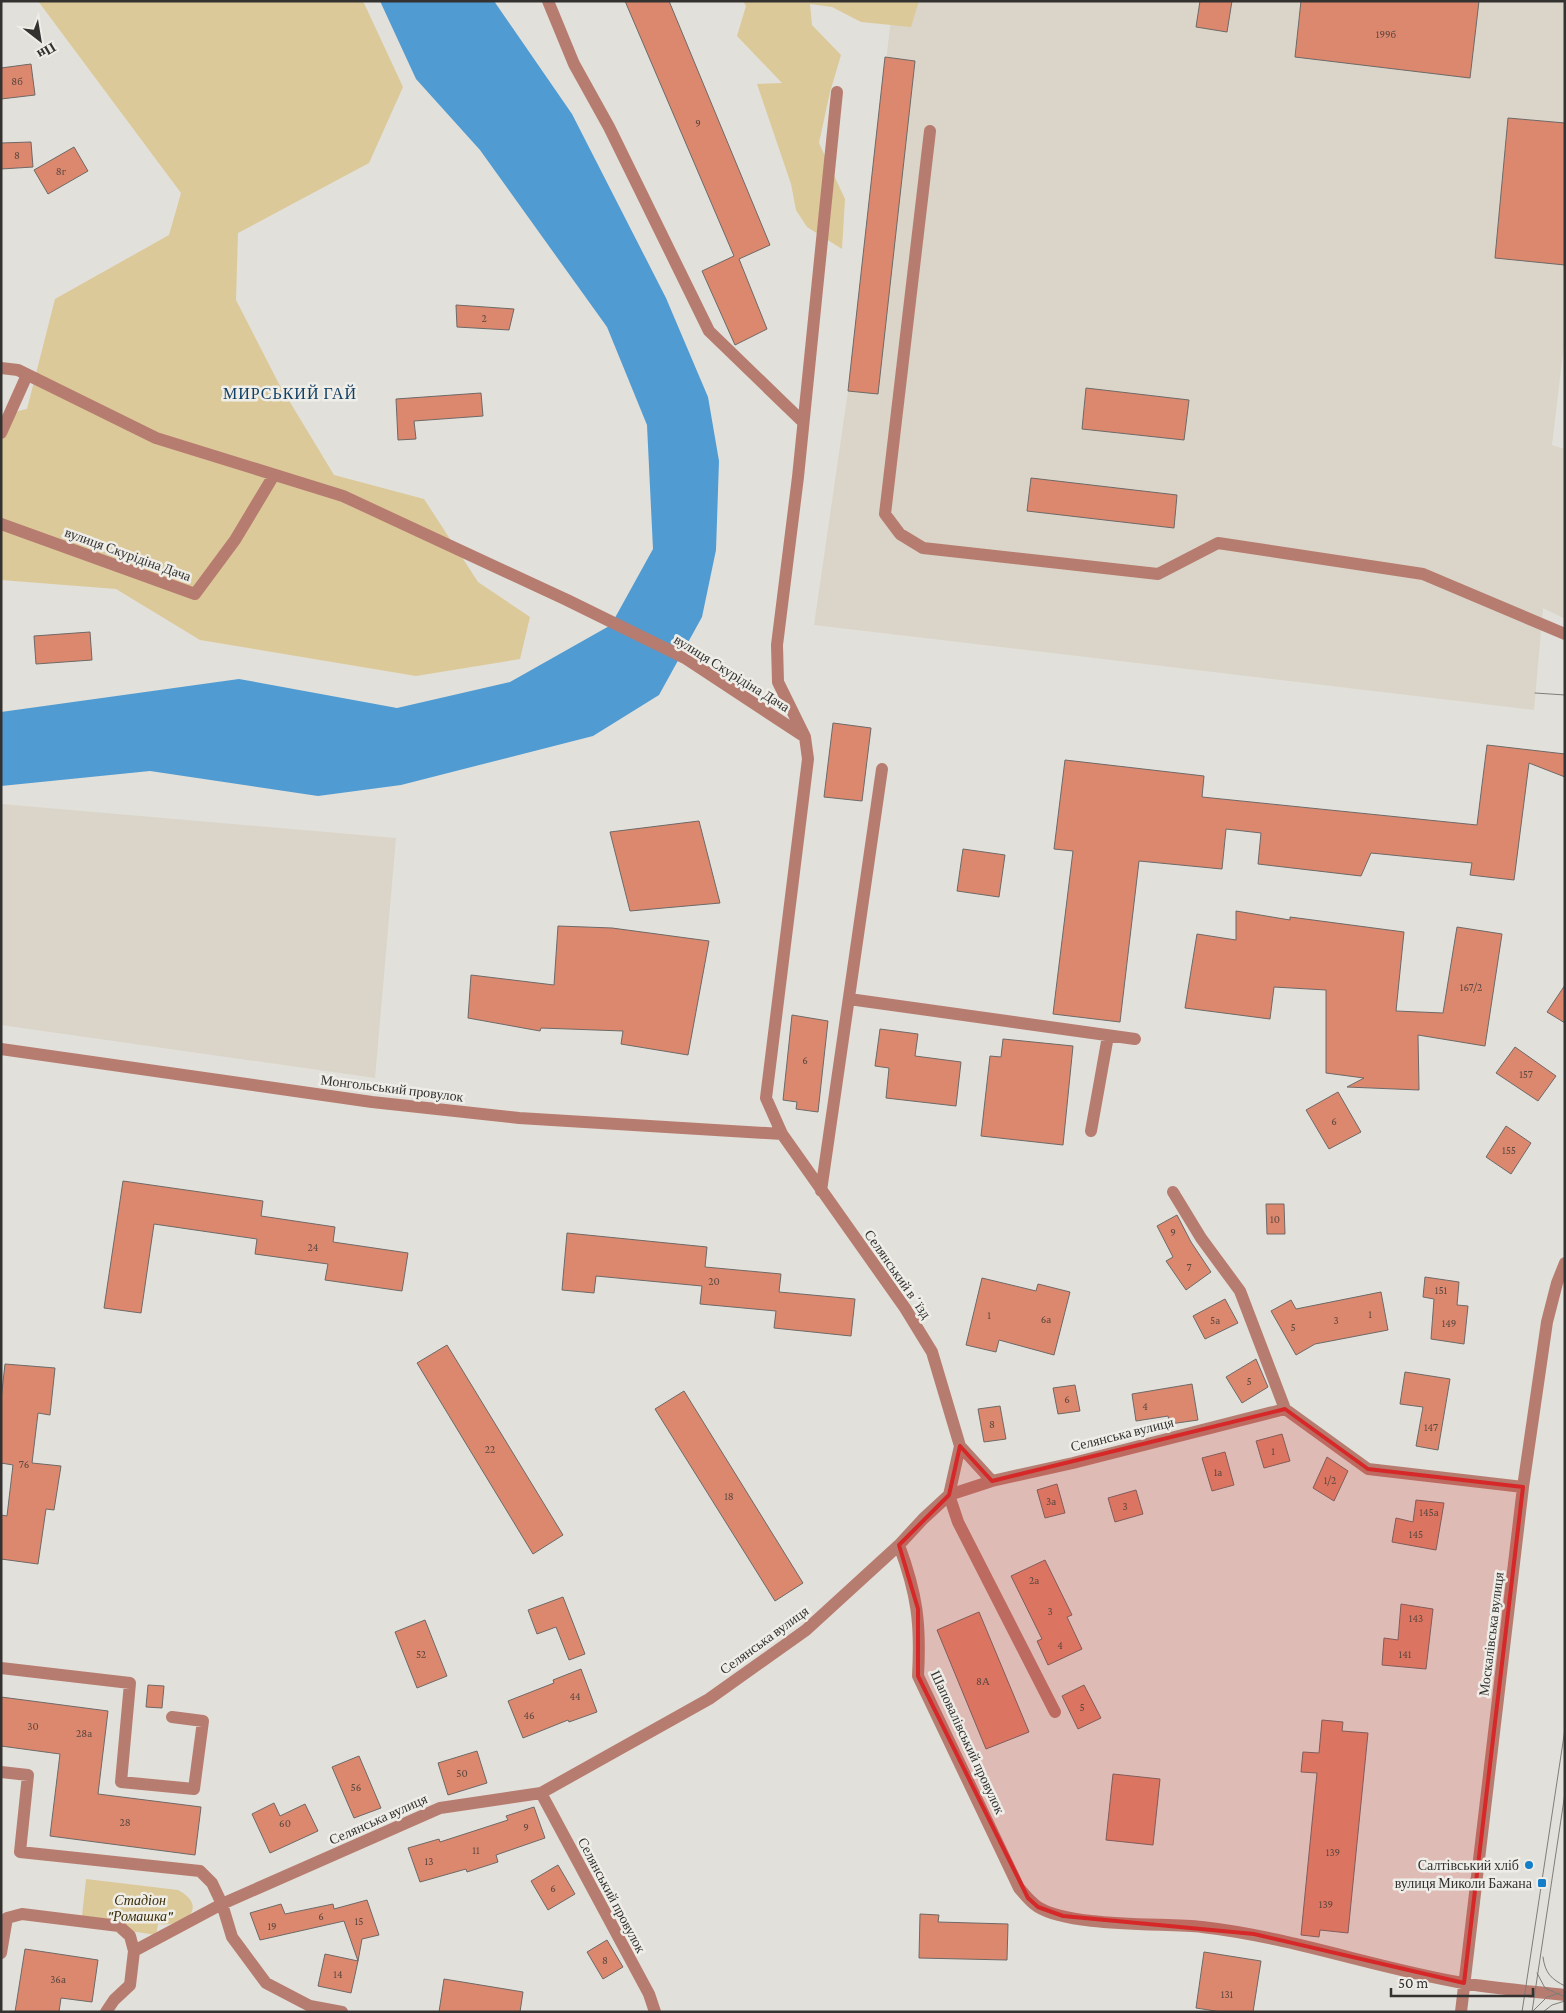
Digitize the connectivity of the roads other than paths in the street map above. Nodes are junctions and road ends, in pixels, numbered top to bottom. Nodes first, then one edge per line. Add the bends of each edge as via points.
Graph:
1 (548, 1) edge
2 (837, 92) dead end
3 (930, 131) dead end
4 (1, 368) edge
5 (27, 375) junction
6 (803, 422) junction
7 (1, 433) edge
8 (274, 475) junction
9 (1, 524) edge
10 (1565, 634) edge
11 (805, 737) junction
12 (882, 769) dead end
13 (849, 999) junction
14 (1108, 1036) junction
15 (1135, 1039) dead end
16 (1, 1049) edge
17 (1091, 1131) dead end
18 (782, 1134) junction
19 (821, 1191) junction
20 (1173, 1192) dead end
21 (1565, 1263) edge
22 (1285, 1409) junction
23 (960, 1446) junction
24 (992, 1481) junction
25 (1523, 1487) junction
26 (949, 1495) junction
27 (899, 1545) junction
28 (1, 1668) edge
29 (1055, 1712) dead end
30 (172, 1717) dead end
31 (1, 1772) edge
32 (541, 1793) junction
33 (222, 1904) junction
34 (134, 1951) junction
35 (1, 1953) edge
36 (1464, 1984) junction
37 (1565, 1995) edge
38 (106, 2012) edge
39 (342, 2012) edge
40 (655, 2012) edge
41 (1461, 2012) edge

1 - 6 street via 574,64 609,127 709,331
2 - 6 street
3 - 10 street via 885,514 900,534 923,548 1158,574 1218,543 1424,574
4 - 5 street, вулиця Скурідіна Дача
5 - 7 street
5 - 8 street, вулиця Скурідіна Дача via 156,438
6 - 11 street via 777,645 778,682
8 - 9 street, вулиця Скурідіна Дача via 234,540 195,594
8 - 11 street, вулиця Скурідіна Дача via 343,496 576,604 684,658
11 - 18 street via 808,759 766,1098
12 - 13 street
13 - 14 street
13 - 19 street
14 - 15 street
14 - 17 street
16 - 18 street, Монгольський провулок via 372,1102 519,1118
18 - 19 street, Селянський вʼїзд
19 - 23 street, Селянський вʼїзд via 905,1308 932,1352
20 - 22 street via 1201,1238 1240,1291
21 - 25 street, Москалівська вулиця via 1547,1322
22 - 24 street, Селянська вулиця
22 - 25 street via 1368,1468
23 - 24 street, Селянський вʼїзд
23 - 26 street, Селянський вʼїзд
24 - 26 street, Селянська вулиця
25 - 36 street, Москалівська вулиця
26 - 27 street, Селянська вулиця
26 - 29 street via 958,1522
27 - 32 street, Селянська вулиця via 806,1630 718,1693
27 - 36 street, Шаповалівський провулок via 911,1576 918,1609 918,1676 1019,1888 1038,1907 1089,1920 1254,1934
28 - 30 street via 130,1683 121,1782 194,1788 203,1721
31 - 33 street via 28,1775 20,1852 200,1871 212,1883
32 - 33 street, Селянська вулиця via 440,1808
32 - 40 street, Селянський провулок via 649,1994
33 - 34 street, Селянська вулиця
33 - 39 street via 232,1937 266,1983 310,2006
34 - 35 street via 130,1936 119,1926 22,1914 7,1918
34 - 38 street via 130,1985
36 - 37 street
36 - 41 street, Москалівська вулиця

